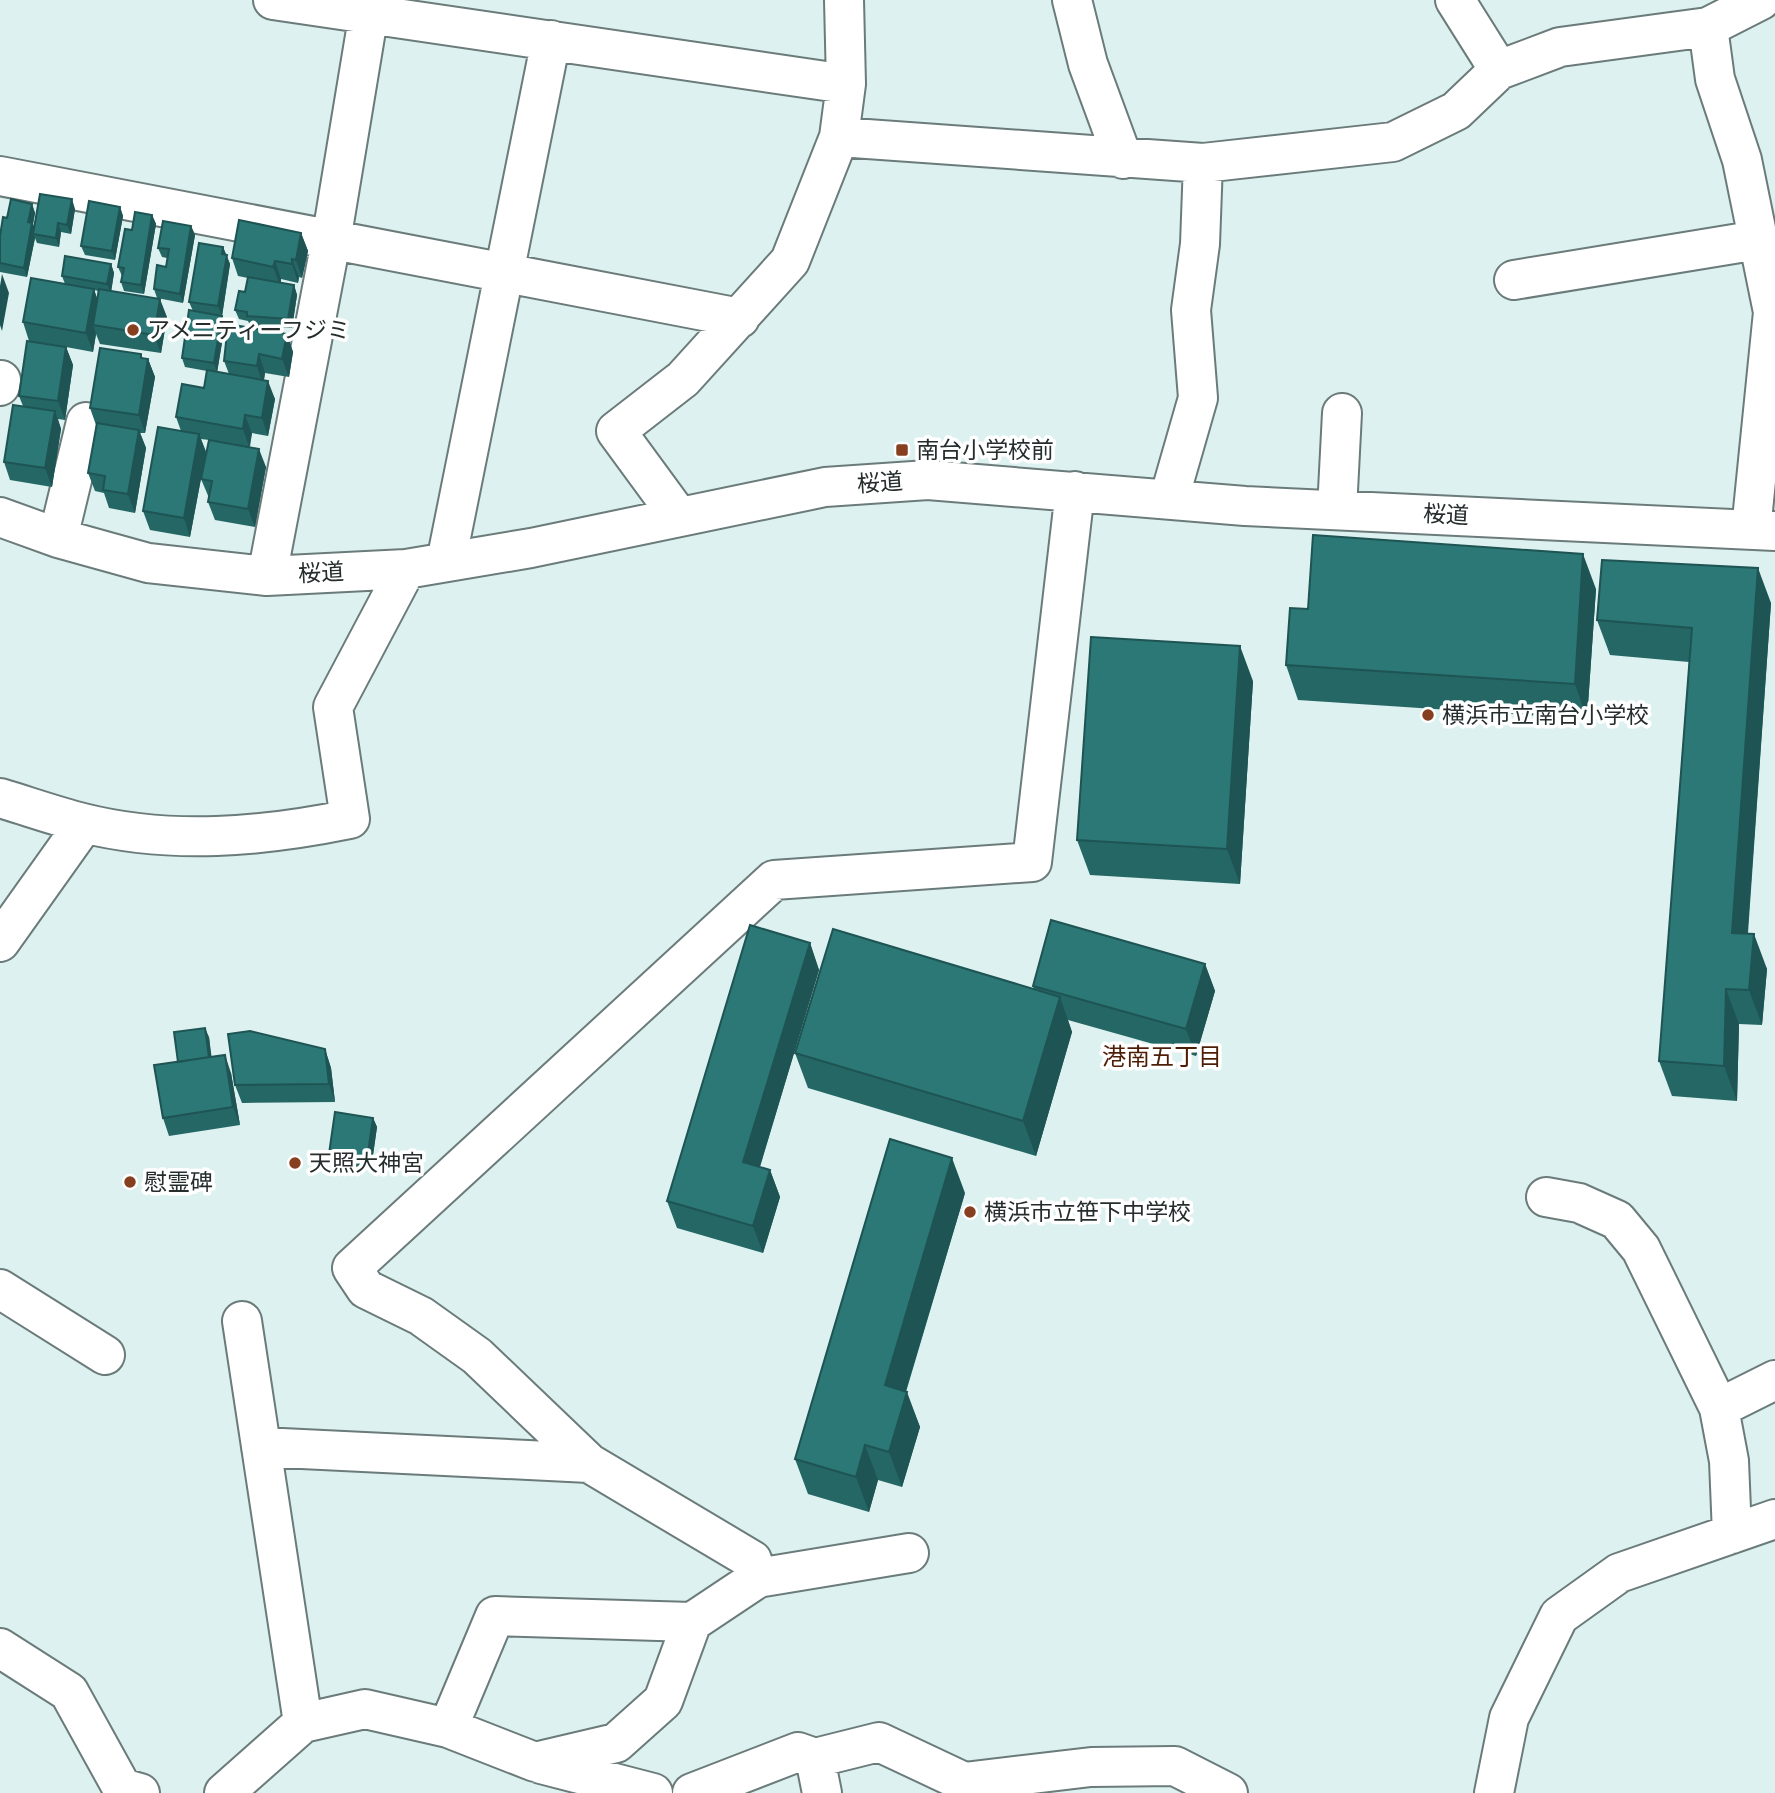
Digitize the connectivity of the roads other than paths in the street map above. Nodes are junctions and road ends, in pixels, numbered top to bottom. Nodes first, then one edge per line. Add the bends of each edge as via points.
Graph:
1 (273, 0) edge
2 (844, 0) edge
3 (1072, 0) edge
4 (1455, 0) edge
5 (1755, 2) edge
6 (370, 7) edge
7 (1708, 27) junction
8 (551, 40) junction
9 (1499, 70) junction
10 (846, 84) junction
11 (839, 137) junction
12 (1122, 159) junction
13 (1203, 163) junction
14 (0, 176) edge
15 (331, 240) junction
16 (1758, 240) junction
17 (505, 273) junction
18 (1514, 280) dead end
19 (740, 318) junction
20 (1342, 413) dead end
21 (86, 422) dead end
22 (1075, 491) junction
23 (1169, 499) junction
24 (1337, 510) junction
25 (0, 517) edge
26 (679, 517) junction
27 (1763, 531) edge
28 (58, 538) junction
29 (446, 562) junction
30 (406, 569) junction
31 (267, 576) junction
32 (0, 798) edge
33 (84, 824) junction
34 (0, 942) edge
35 (1546, 1197) dead end
36 (0, 1289) edge
37 (242, 1321) dead end
38 (105, 1355) dead end
39 (1775, 1380) edge
40 (1719, 1408) junction
41 (261, 1447) junction
42 (589, 1463) junction
43 (1775, 1519) edge
44 (1732, 1534) junction
45 (909, 1553) dead end
46 (758, 1578) junction
47 (692, 1622) junction
48 (0, 1648) edge
49 (303, 1723) junction
50 (448, 1728) junction
51 (535, 1762) junction
52 (818, 1776) edge
53 (1485, 1789) edge
54 (128, 1791) edge
55 (224, 1793) edge
56 (653, 1793) edge
57 (692, 1793) edge
58 (1228, 1793) edge

1 - 6 street
2 - 10 street
3 - 12 street via 1088,64
4 - 9 street
5 - 7 street
6 - 8 street
6 - 15 street
7 - 9 street via 1560,47
7 - 16 street via 1715,79 1742,160
8 - 10 street
8 - 17 street
9 - 13 street via 1456,111 1394,142
10 - 11 street
11 - 12 street
11 - 19 street via 790,261
12 - 13 street
13 - 23 street via 1200,244 1191,310 1198,398
14 - 15 street
15 - 17 street
15 - 31 street
16 - 18 street
16 - 27 street via 1773,312
17 - 19 street
17 - 29 street
19 - 26 street via 683,379 616,431
20 - 24 street
21 - 28 street
22 - 23 street, 桜道
22 - 26 street, 桜道 via 928,480 825,487
22 - 42 street via 1032,862 774,880 352,1268 366,1289 421,1316 477,1356
23 - 24 street, 桜道
24 - 27 street, 桜道
25 - 28 street, 桜道
26 - 29 street, 桜道
28 - 31 street, 桜道 via 148,563
29 - 30 street, 桜道
30 - 31 street, 桜道
30 - 33 street via 333,707 350,819 280,833 183,837
32 - 33 street
33 - 34 street
35 - 40 street via 1579,1203 1616,1220 1641,1249
36 - 38 street
37 - 41 street
39 - 40 street
40 - 44 street via 1729,1461
41 - 42 street
41 - 49 street
42 - 46 street via 752,1560
43 - 44 street
44 - 53 street via 1619,1573 1559,1616 1509,1717
45 - 46 street
46 - 47 street
47 - 50 street via 495,1616
47 - 51 street via 663,1701 616,1743
48 - 54 street via 69,1692
49 - 50 street via 366,1709
49 - 55 street
50 - 51 street
51 - 56 street
52 - 57 street via 798,1752
52 - 58 street via 878,1742 964,1782 1091,1767 1175,1766

